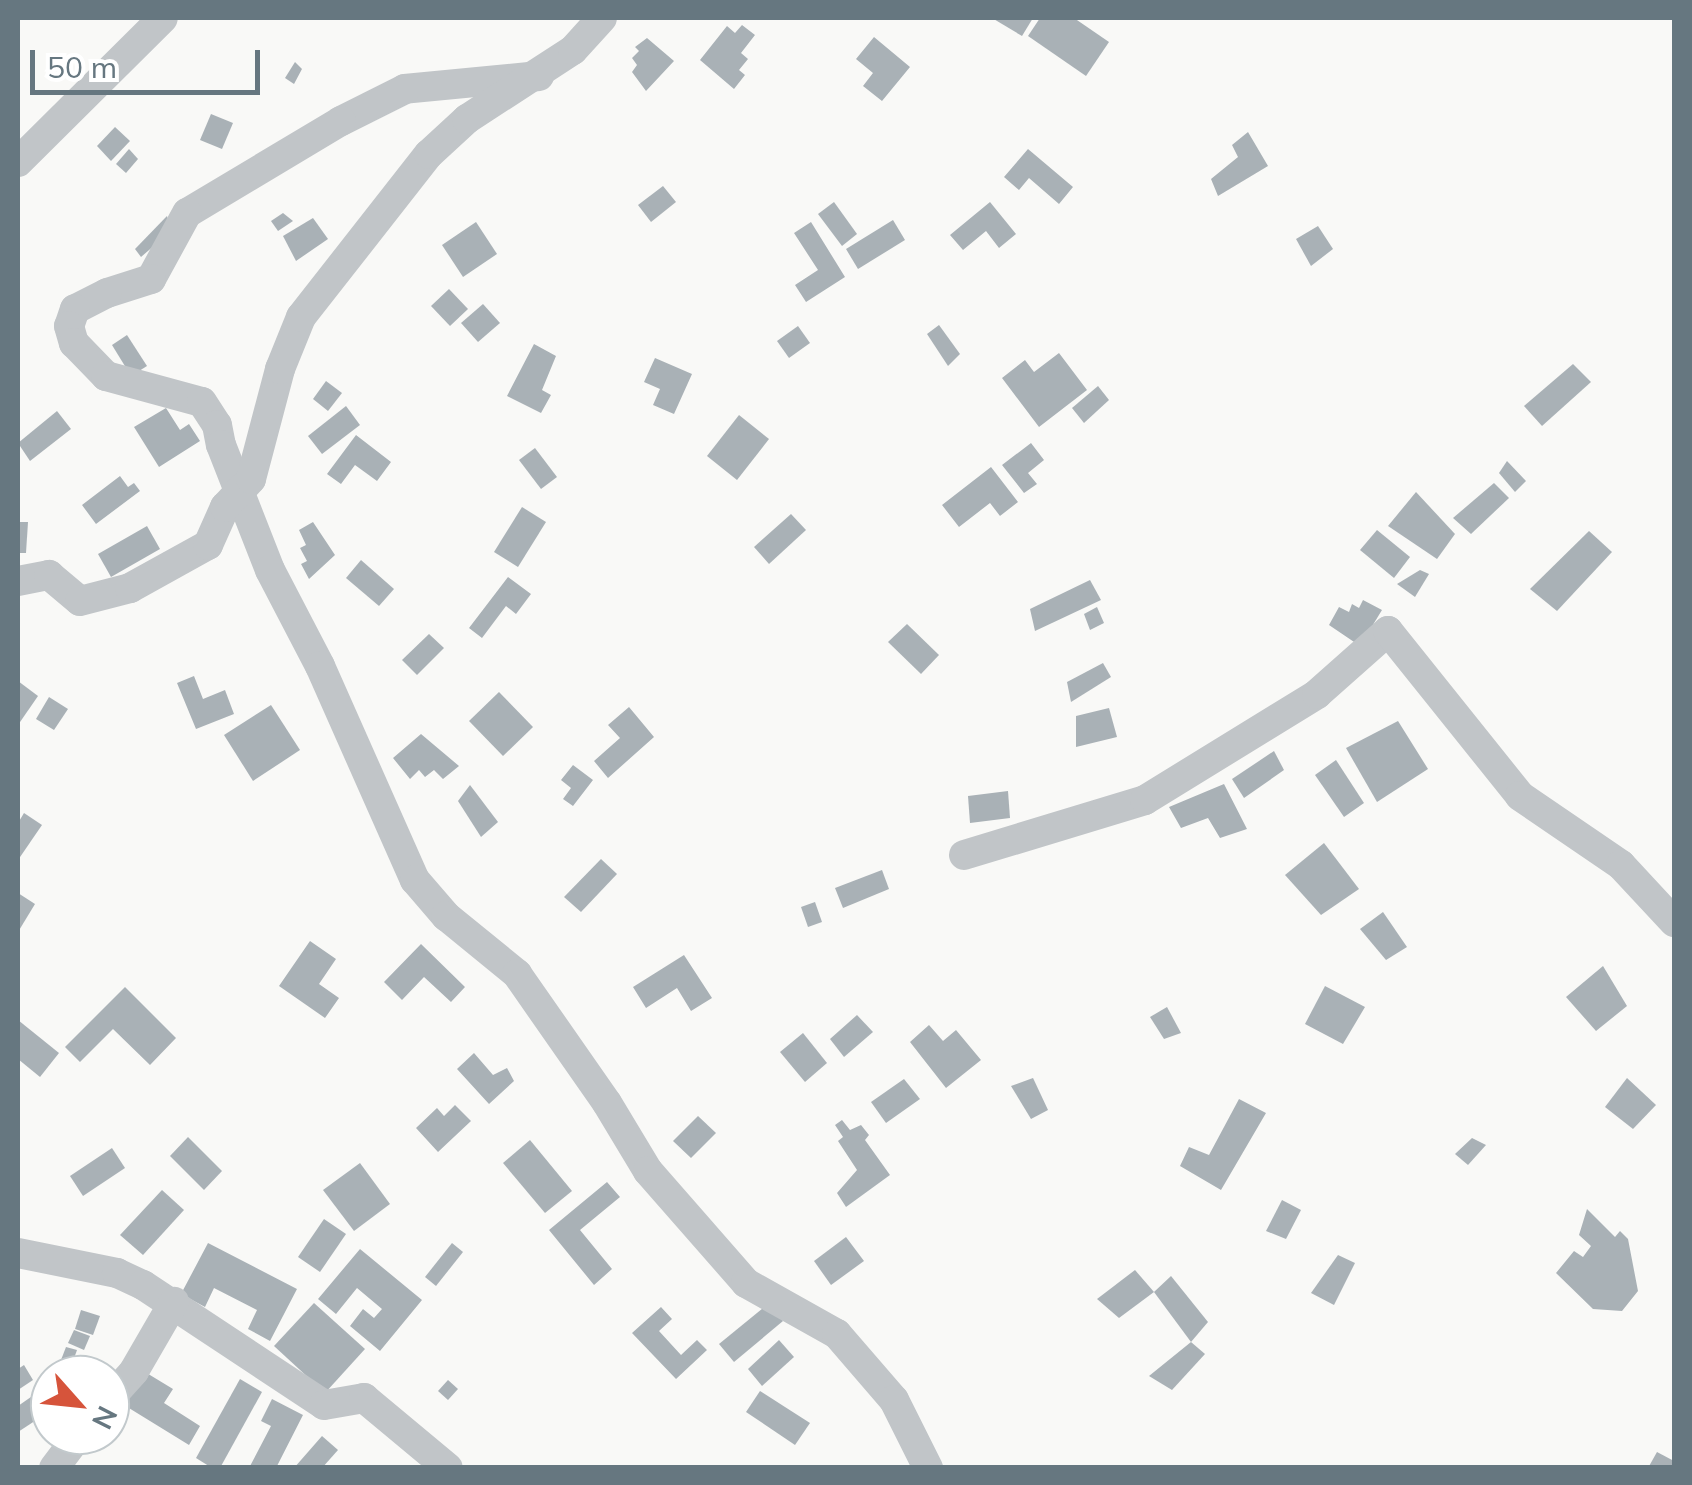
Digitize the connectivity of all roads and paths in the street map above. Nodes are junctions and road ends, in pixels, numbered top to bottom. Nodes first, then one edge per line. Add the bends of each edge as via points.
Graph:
1 (164, 18) edge
2 (602, 18) edge
3 (538, 76) junction
4 (18, 162) edge
5 (240, 494) junction
6 (18, 580) edge
7 (964, 854) dead end
8 (1674, 922) edge
9 (18, 1253) edge
10 (174, 1302) junction
11 (130, 1376) edge
12 (448, 1468) edge
13 (928, 1468) edge

1 - 4 street
2 - 3 street
3 - 5 street via 467,119 429,154 301,316 252,480
3 - 5 street via 405,89 341,121 187,213 151,279 76,309 69,326 74,344 106,376 202,402 217,424
5 - 6 street via 225,508 208,545 130,588 80,601 49,575
5 - 13 street via 415,880 446,916 517,974 648,1171 746,1283 837,1334 894,1400
7 - 8 street via 1145,800 1316,694 1388,631 1520,796 1621,865
9 - 10 street via 117,1272
10 - 11 street
10 - 12 street via 324,1405 364,1398

